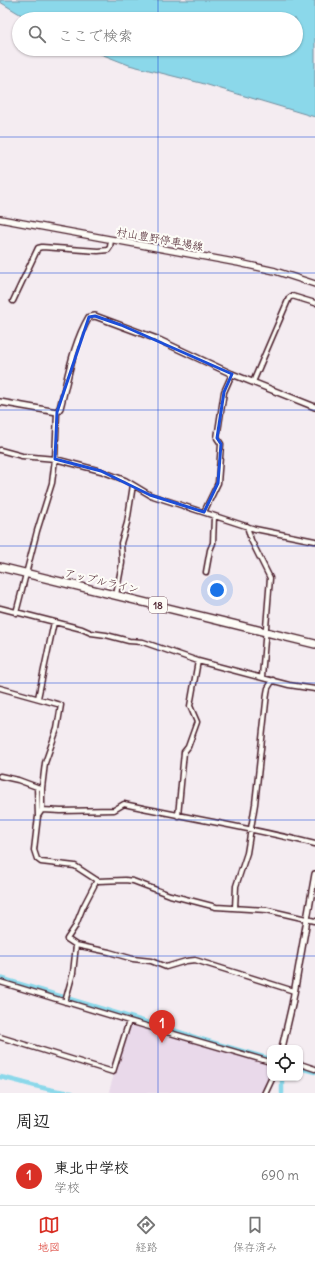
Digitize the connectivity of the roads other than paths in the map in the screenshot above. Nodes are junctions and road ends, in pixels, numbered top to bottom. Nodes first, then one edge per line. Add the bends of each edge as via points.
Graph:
1 (0, 219) edge
2 (111, 240) junction
3 (315, 284) edge
4 (13, 301) dead end
5 (315, 303) edge
6 (232, 374) junction
7 (253, 382) junction
8 (0, 402) edge
9 (315, 407) edge
10 (57, 412) junction
11 (0, 450) edge
12 (55, 459) junction
13 (133, 485) junction
14 (204, 512) junction
15 (214, 516) junction
16 (247, 526) junction
17 (315, 541) edge
18 (0, 567) edge
19 (206, 572) dead end
20 (25, 573) junction
21 (116, 595) junction
22 (0, 608) edge
23 (16, 613) junction
24 (54, 622) junction
25 (266, 631) junction
26 (315, 644) edge
27 (198, 661) junction
28 (262, 678) junction
29 (273, 680) junction
30 (0, 688) edge
31 (315, 689) edge
32 (38, 698) junction
33 (0, 776) edge
34 (37, 787) junction
35 (42, 788) junction
36 (42, 810) junction
37 (38, 816) junction
38 (178, 816) junction
39 (251, 830) junction
40 (315, 844) edge
41 (315, 874) edge
42 (96, 880) junction
43 (235, 908) junction
44 (306, 918) junction
45 (315, 921) edge
46 (76, 945) junction
47 (0, 982) edge
48 (294, 991) junction
49 (65, 999) junction
50 (129, 1021) junction
51 (0, 1037) edge
52 (283, 1045) edge
53 (267, 1061) edge
54 (303, 1065) edge
55 (315, 1069) edge
56 (271, 1081) edge
57 (265, 1093) edge

1 - 2 main road, 村山豊野停車場線
2 - 3 main road, 村山豊野停車場線 via 238,263 275,271
2 - 4 street via 108,250 38,248
5 - 7 street via 292,296 289,298
6 - 7 street
6 - 10 street via 157,339 95,316 89,317
6 - 14 street via 224,392 217,438 221,444 218,483
7 - 9 street
8 - 10 street
10 - 12 street
11 - 12 street via 22,456
12 - 13 street via 101,471
12 - 20 street via 52,483
13 - 14 street via 150,494
13 - 21 street via 121,542 122,563
14 - 15 street
15 - 16 street
15 - 19 street via 213,543
16 - 17 street
16 - 25 street via 251,540 270,578
18 - 20 highway, アップルライン / 18
20 - 21 highway, アップルライン / 18
20 - 23 street
21 - 25 highway, アップルライン / 18
22 - 23 street
23 - 24 street
24 - 27 street via 91,633 143,642
24 - 32 street
25 - 26 highway, アップルライン / 18
25 - 28 street
27 - 28 street
27 - 38 street via 190,706 197,722 184,752
28 - 29 street
29 - 31 street
29 - 39 street via 267,693
30 - 32 street
32 - 35 street via 62,705 45,763
33 - 34 street
34 - 35 street
34 - 37 street
35 - 36 street
36 - 37 street
36 - 38 street via 114,810 124,804
37 - 42 street via 34,850 36,859 41,862 75,866
38 - 39 street
39 - 40 street
39 - 43 street via 236,886
41 - 44 street
42 - 43 street via 133,881 195,902
42 - 46 street via 68,939
43 - 44 street
44 - 45 street
44 - 48 street
46 - 48 street via 152,961 166,967 195,960
46 - 49 street via 73,973
47 - 49 street
48 - 52 street
49 - 50 street
50 - 51 street via 113,1072
50 - 53 street
54 - 55 street
56 - 57 street

